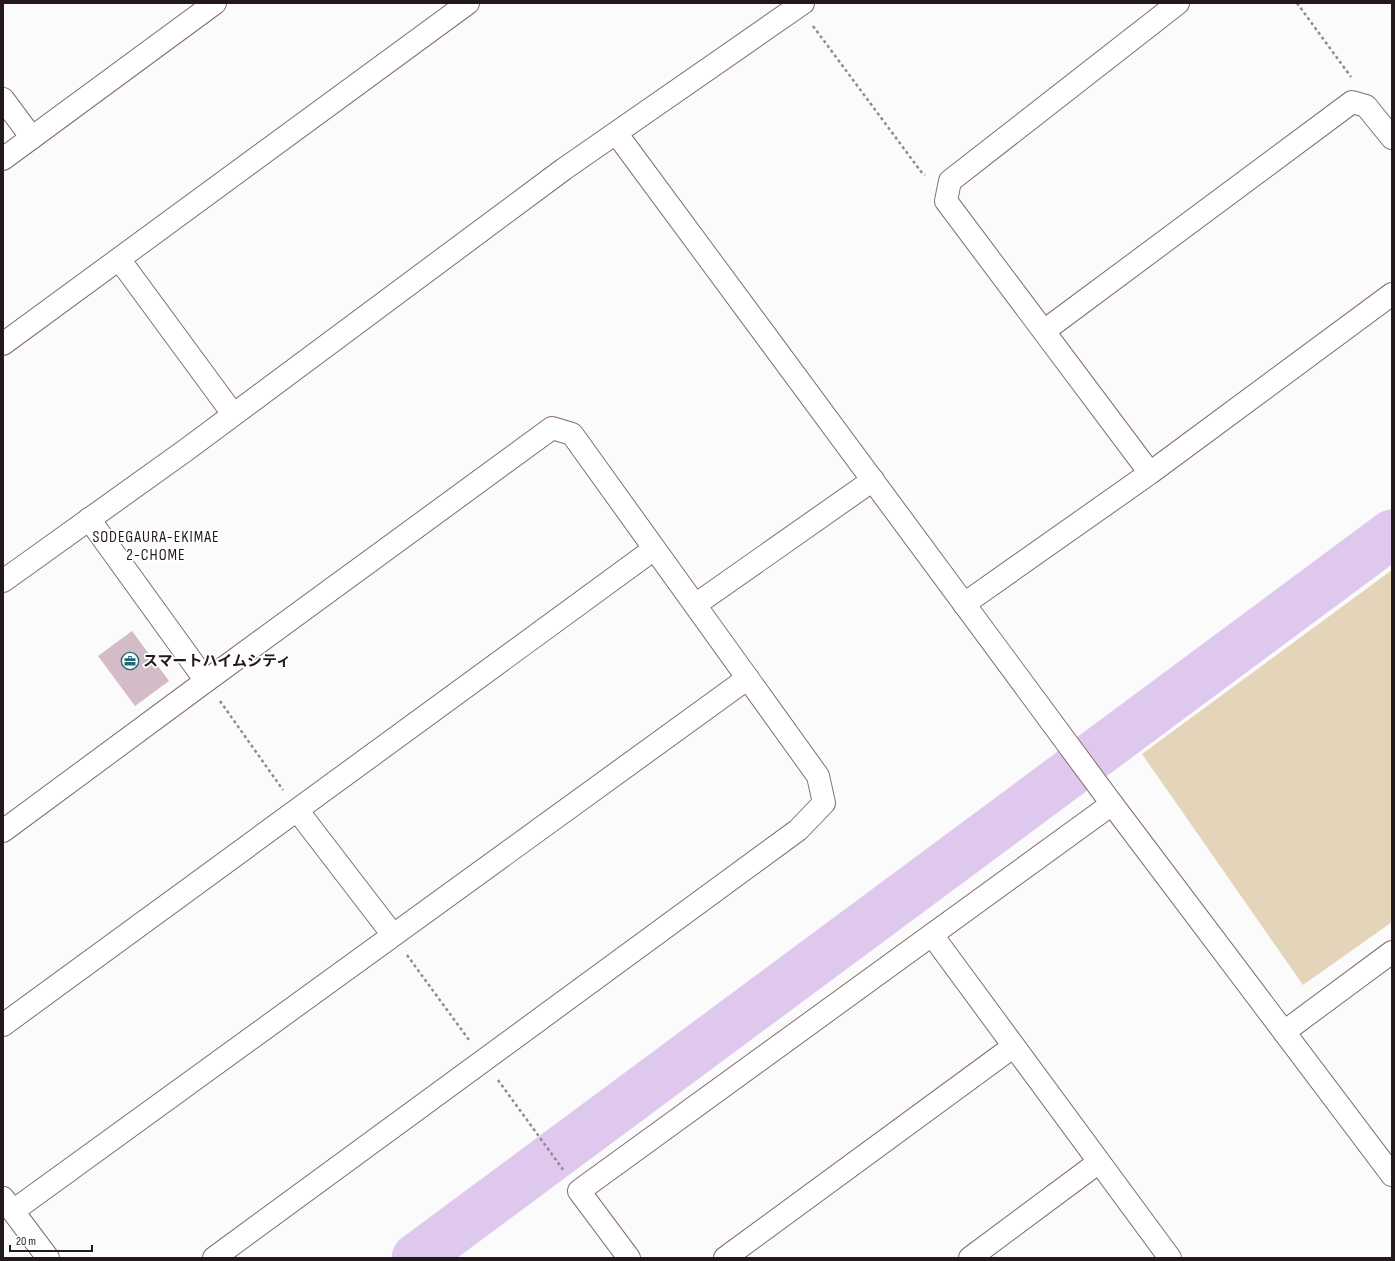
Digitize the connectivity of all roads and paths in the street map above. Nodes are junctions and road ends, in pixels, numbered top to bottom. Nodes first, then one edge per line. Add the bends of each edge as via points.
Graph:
1 (214, 3) edge
2 (468, 3) edge
3 (1178, 3) edge
4 (1297, 3) edge
5 (801, 5) edge
6 (3, 99) edge
7 (1352, 102) junction
8 (616, 132) junction
9 (32, 138) junction
10 (1392, 138) edge
11 (3, 159) edge
12 (948, 190) junction
13 (119, 259) junction
14 (1392, 294) edge
15 (1044, 331) junction
16 (3, 344) edge
17 (233, 414) junction
18 (1150, 473) junction
19 (873, 480) junction
20 (89, 519) junction
21 (654, 548) junction
22 (3, 581) edge
23 (964, 604) junction
24 (695, 605) junction
25 (748, 678) junction
26 (206, 681) junction
27 (1112, 804) junction
28 (297, 810) junction
29 (3, 831) edge
30 (393, 935) junction
31 (932, 935) junction
32 (1392, 952) edge
33 (3, 1025) edge
34 (1284, 1032) junction
35 (1014, 1046) junction
36 (1099, 1162) junction
37 (1392, 1175) edge
38 (8, 1204) edge
39 (48, 1258) edge
40 (214, 1258) edge
41 (629, 1258) edge
42 (725, 1258) edge
43 (970, 1258) edge
44 (1170, 1258) edge

1 - 9 street
2 - 13 street
3 - 12 street via 950,182
4 - 7 path via 1355,82
5 - 8 street
5 - 12 path via 922,173
6 - 9 street
7 - 10 street via 1366,106
7 - 15 street
8 - 17 street
8 - 19 street
9 - 11 street
12 - 15 street via 946,201
13 - 16 street
13 - 17 street
14 - 18 street
15 - 18 street
17 - 20 street
18 - 23 street
19 - 23 street
19 - 24 street
20 - 22 street
20 - 26 street
21 - 24 street
21 - 26 street via 572,434 552,428
21 - 28 street
23 - 27 street
24 - 25 street
25 - 30 street
25 - 40 street via 818,776 824,803 798,830
26 - 28 path
26 - 29 street
27 - 31 street
27 - 34 street
28 - 30 street
28 - 33 street
30 - 38 street
31 - 35 street
31 - 41 street via 579,1190
32 - 34 street
34 - 37 street
35 - 36 street
35 - 42 street
36 - 43 street
36 - 44 street
38 - 39 street

